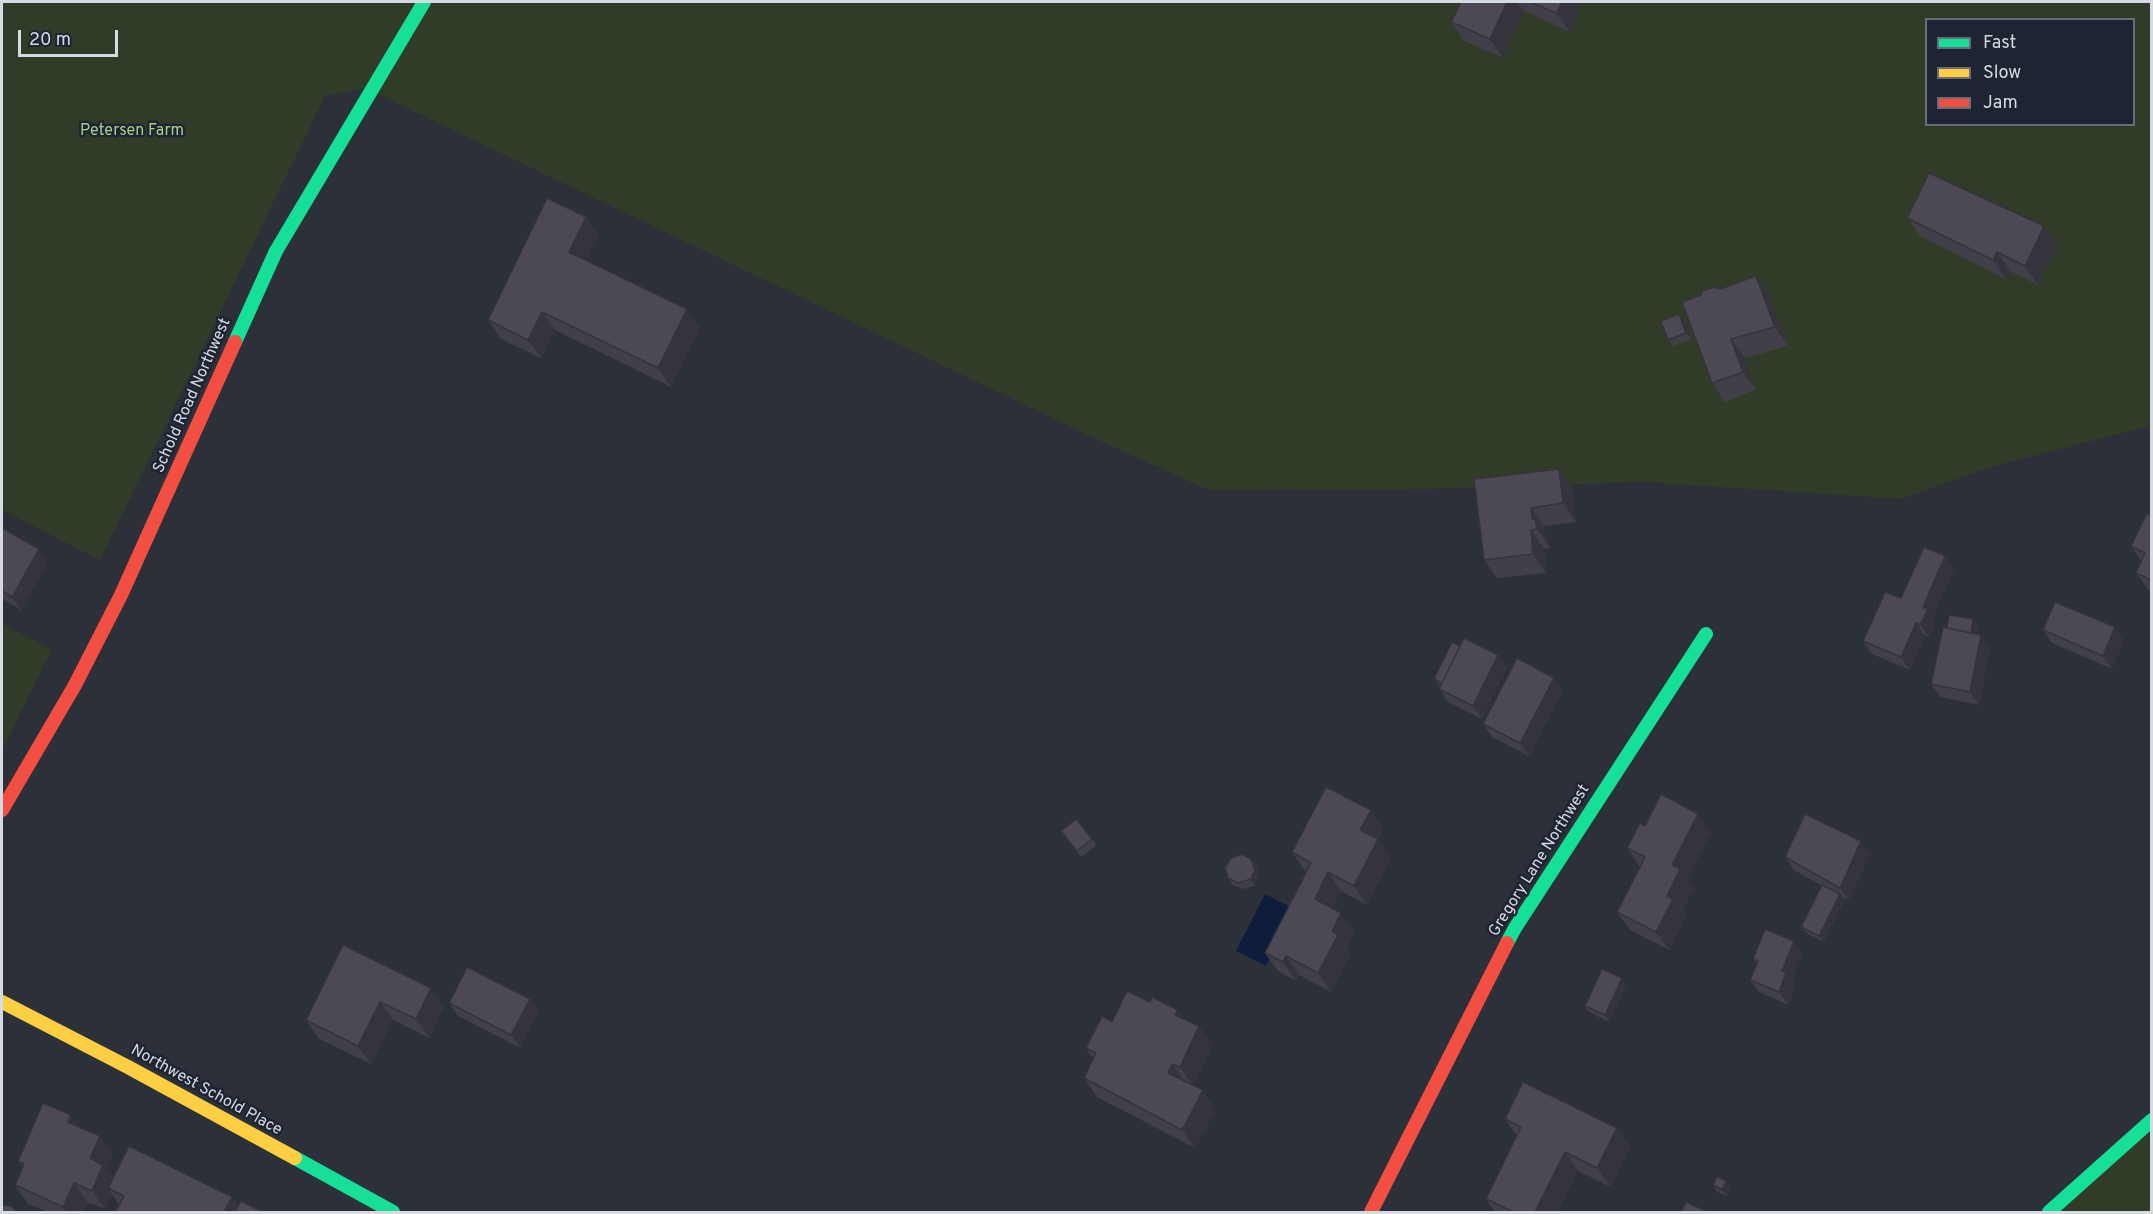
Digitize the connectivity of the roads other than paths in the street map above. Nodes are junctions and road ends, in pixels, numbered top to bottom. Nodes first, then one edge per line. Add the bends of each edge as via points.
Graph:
1 (424, 2) edge
2 (1706, 634) dead end
3 (2, 810) edge
4 (2, 1002) edge
5 (2151, 1120) edge
6 (393, 1212) edge
7 (1371, 1212) edge
8 (2049, 1212) edge

1 - 3 street, Schold Road Northwest via 276,251 121,595
2 - 7 street, Gregory Lane Northwest via 1515,928
4 - 6 street, Northwest Schold Place
5 - 8 street

